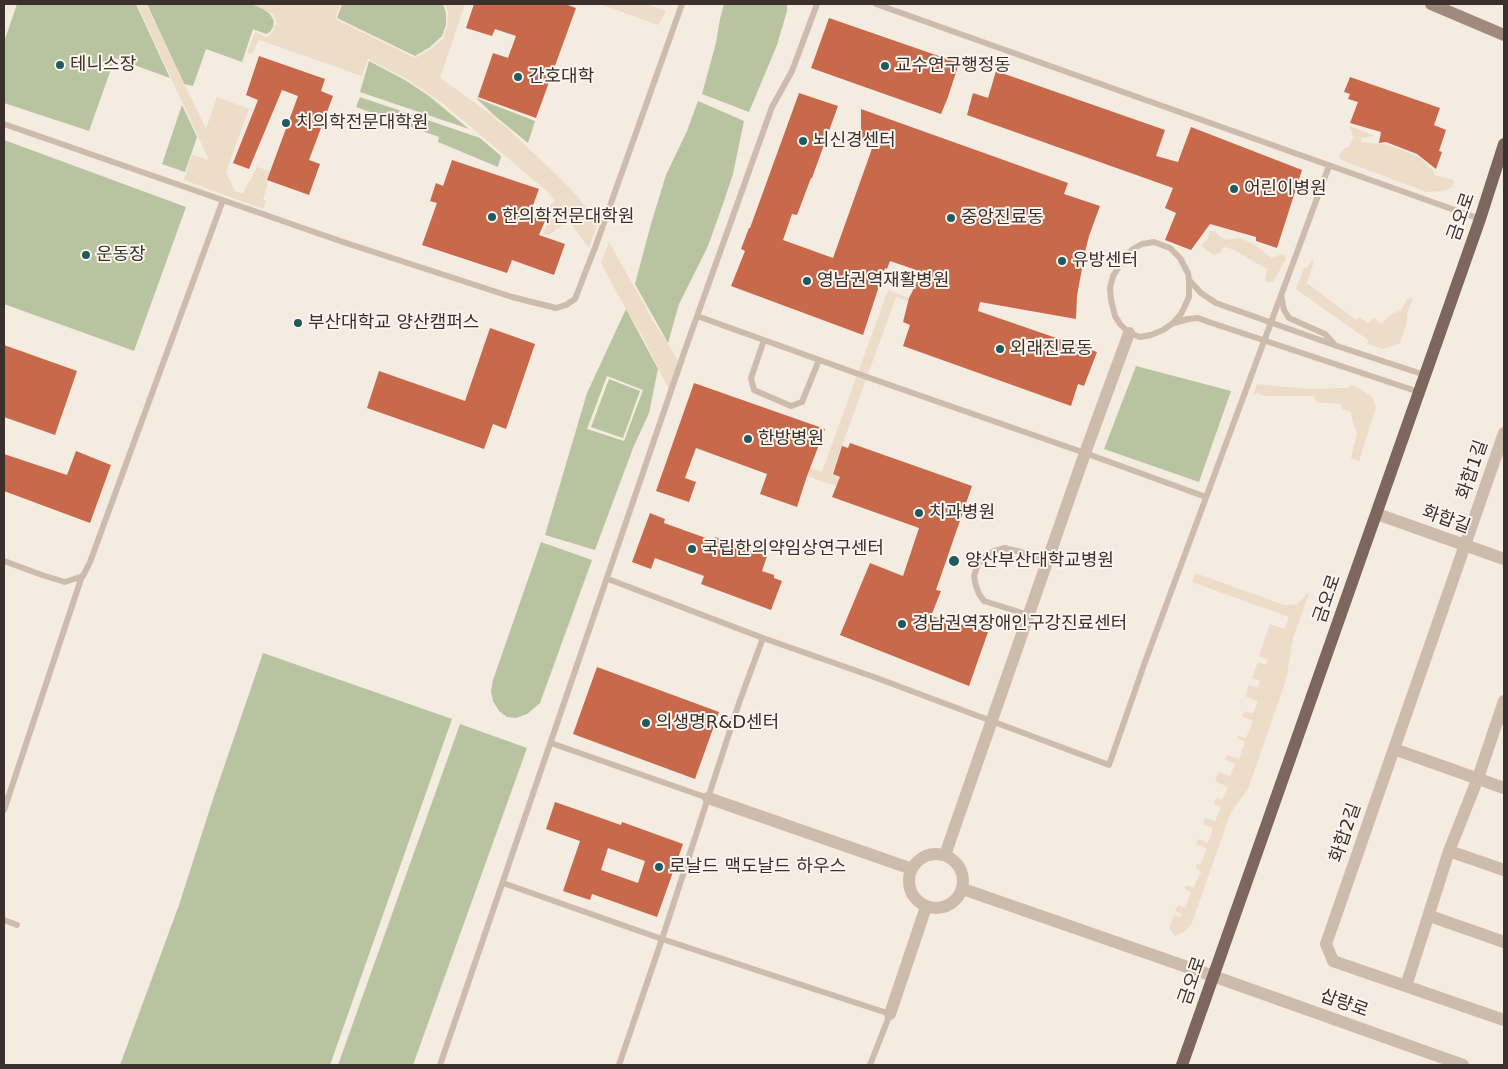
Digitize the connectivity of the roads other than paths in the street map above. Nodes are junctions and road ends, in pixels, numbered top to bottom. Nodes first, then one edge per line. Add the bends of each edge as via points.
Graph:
1 (682, 4) edge
2 (817, 4) edge
3 (876, 4) edge
4 (1431, 4) edge
5 (1504, 34) edge
6 (4, 124) edge
7 (1504, 144) edge
8 (1329, 166) junction
9 (223, 200) junction
10 (1480, 219) junction
11 (1189, 280) junction
12 (1281, 295) junction
13 (697, 316) junction
14 (1271, 322) junction
15 (1173, 323) junction
16 (1129, 333) junction
17 (764, 340) junction
18 (1264, 340) junction
19 (1337, 346) junction
20 (819, 360) junction
21 (1426, 375) junction
22 (1420, 392) junction
23 (1504, 434) edge
24 (1085, 453) junction
25 (1206, 497) junction
26 (1377, 514) junction
27 (1465, 545) junction
28 (1504, 560) edge
29 (4, 561) edge
30 (1047, 563) junction
31 (82, 576) junction
32 (608, 579) junction
33 (1029, 615) junction
34 (763, 638) junction
35 (1504, 701) edge
36 (1502, 714) edge
37 (992, 721) junction
38 (551, 743) junction
39 (1394, 749) junction
40 (1478, 778) junction
41 (1504, 788) edge
42 (708, 798) junction
43 (4, 810) edge
44 (1449, 851) junction
45 (945, 855) junction
46 (912, 869) junction
47 (1504, 870) edge
48 (503, 883) junction
49 (963, 889) junction
50 (926, 907) junction
51 (1430, 916) junction
52 (4, 920) edge
53 (17, 925) dead end
54 (662, 939) junction
55 (1504, 942) edge
56 (1213, 976) junction
57 (1406, 986) junction
58 (890, 1014) junction
59 (1504, 1020) edge
60 (440, 1065) edge
61 (619, 1065) edge
62 (870, 1065) edge
63 (1182, 1065) edge
64 (1463, 1065) edge

1 - 9 lane via 596,244 575,298 566,305 556,308 512,297
2 - 13 lane via 792,71 772,108
3 - 8 lane
4 - 5 main road
6 - 9 lane
7 - 10 main road, 금오로
8 - 10 lane
8 - 12 lane
9 - 31 lane via 90,562
10 - 21 main road, 금오로
11 - 14 lane via 1216,304
11 - 15 lane via 1189,296
11 - 16 lane via 1184,264 1170,248 1154,242 1133,249 1119,266 1110,288 1115,316
12 - 14 lane
12 - 19 lane via 1289,318 1325,334
13 - 17 lane
13 - 32 lane
14 - 18 lane
14 - 19 lane
15 - 16 lane via 1151,335 1140,337
15 - 18 lane via 1198,318
16 - 24 street
17 - 20 lane
17 - 20 lane via 751,378 754,390 791,406 802,402
18 - 22 lane
18 - 25 lane
19 - 21 lane
20 - 24 lane
21 - 22 main road, 금오로
22 - 26 main road, 금오로
23 - 27 street, 화합1길
24 - 25 lane
24 - 30 street
25 - 37 lane via 1109,765
26 - 27 street, 화합길
26 - 56 main road, 금오로
27 - 28 street, 화합길
27 - 39 street, 화합2길
29 - 31 lane via 65,582
30 - 33 street
30 - 33 lane via 1004,548 994,550 978,564 974,576 984,601
31 - 43 lane
32 - 34 lane
32 - 38 lane
33 - 37 street
34 - 37 lane
34 - 42 lane
35 - 36 street
36 - 40 street
37 - 45 street
38 - 42 lane
38 - 48 lane
39 - 40 street
39 - 57 street, 화합2길 via 1326,944 1333,960
40 - 41 street
40 - 44 street
42 - 46 street
42 - 54 lane
44 - 47 street
44 - 51 street
45 - 46 street via 930,854 916,862
45 - 49 street via 953,859 963,872
46 - 50 street via 909,887 918,902
48 - 54 lane
48 - 60 lane
49 - 50 street via 952,904 944,908
49 - 56 street, 삽량로
50 - 58 street
51 - 55 street
51 - 57 street
52 - 53 lane
54 - 58 lane
54 - 61 lane
56 - 63 main road, 금오로
56 - 64 street, 삽량로
57 - 59 street, 화합2길
58 - 62 lane

